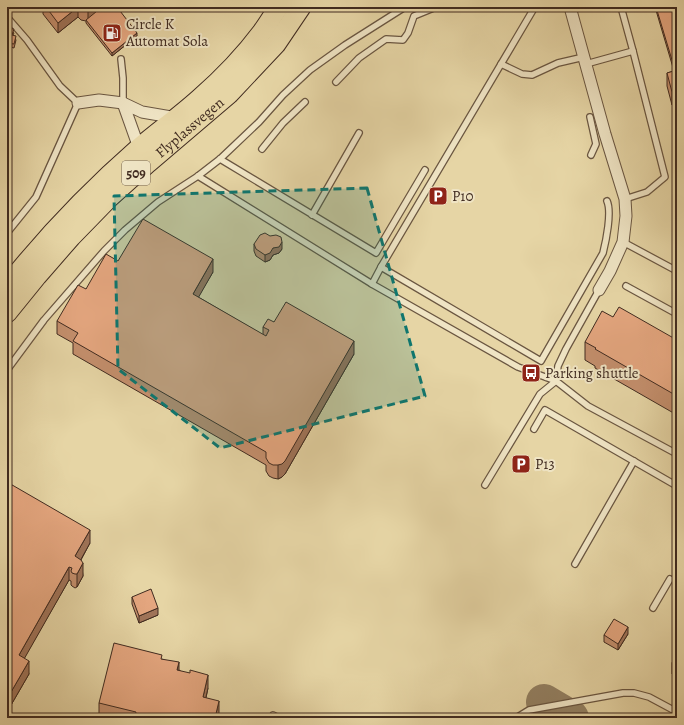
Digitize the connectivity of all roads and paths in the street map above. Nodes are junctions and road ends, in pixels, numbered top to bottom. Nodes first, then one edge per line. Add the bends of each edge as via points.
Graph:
1 (279, 7) edge
2 (301, 7) edge
3 (405, 7) edge
4 (436, 7) edge
5 (570, 7) edge
6 (620, 7) edge
7 (533, 10) dead end
8 (7, 17) edge
9 (633, 52) junction
10 (121, 59) dead end
11 (585, 60) junction
12 (501, 64) junction
13 (336, 82) dead end
14 (305, 102) dead end
15 (78, 103) junction
16 (123, 103) junction
17 (590, 117) dead end
18 (177, 118) junction
19 (359, 133) dead end
20 (139, 148) junction
21 (262, 149) dead end
22 (591, 155) dead end
23 (220, 159) junction
24 (425, 170) dead end
25 (198, 176) junction
26 (624, 199) junction
27 (607, 201) dead end
28 (312, 215) junction
29 (7, 233) edge
30 (623, 242) junction
31 (381, 267) junction
32 (677, 271) edge
33 (372, 284) junction
34 (7, 286) edge
35 (626, 286) dead end
36 (599, 290) joint
37 (7, 313) edge
38 (677, 314) edge
39 (7, 370) edge
40 (556, 381) junction
41 (534, 429) dead end
42 (677, 454) edge
43 (634, 461) junction
44 (484, 485) dead end
45 (677, 486) edge
46 (575, 564) dead end
47 (670, 579) dead end
48 (653, 608) dead end
49 (677, 712) edge
50 (272, 718) edge
51 (279, 718) edge
52 (516, 718) edge

1 - 18 highway, Flyplassvegen / 509 via 243,56
2 - 37 highway, Flyplassvegen / 509 via 276,44 234,89 109,198 71,237
3 - 23 lane via 310,70
4 - 13 lane via 414,16 403,40 386,39 359,58
5 - 11 street
6 - 9 lane
7 - 12 lane
8 - 15 lane via 60,86
9 - 11 lane
9 - 26 lane via 665,177 647,192
10 - 16 lane
11 - 12 lane via 558,63 532,75 522,74
11 - 26 street
12 - 31 lane
14 - 21 lane via 283,123
15 - 16 street via 99,100
15 - 29 lane via 36,197
16 - 18 street via 142,112
16 - 20 street
17 - 22 lane via 596,144
18 - 20 highway, Flyplassvegen / 509
19 - 28 lane
20 - 34 highway, Flyplassvegen / 509 via 61,224
23 - 25 lane
23 - 28 lane
24 - 28 lane via 376,253
25 - 33 lane
25 - 39 lane via 158,202 104,251 44,320
26 - 30 street via 626,216
27 - 31 lane via 610,206 603,253 541,361
30 - 32 lane
30 - 36 street
31 - 33 lane
33 - 40 lane via 518,367
35 - 38 lane
36 - 40 lane via 566,349 558,366
40 - 42 lane via 588,406
40 - 44 lane via 540,394
41 - 43 lane via 545,410
43 - 45 lane
43 - 46 lane
47 - 48 lane
49 - 52 lane via 648,697 623,693 529,710
50 - 51 lane via 273,715

